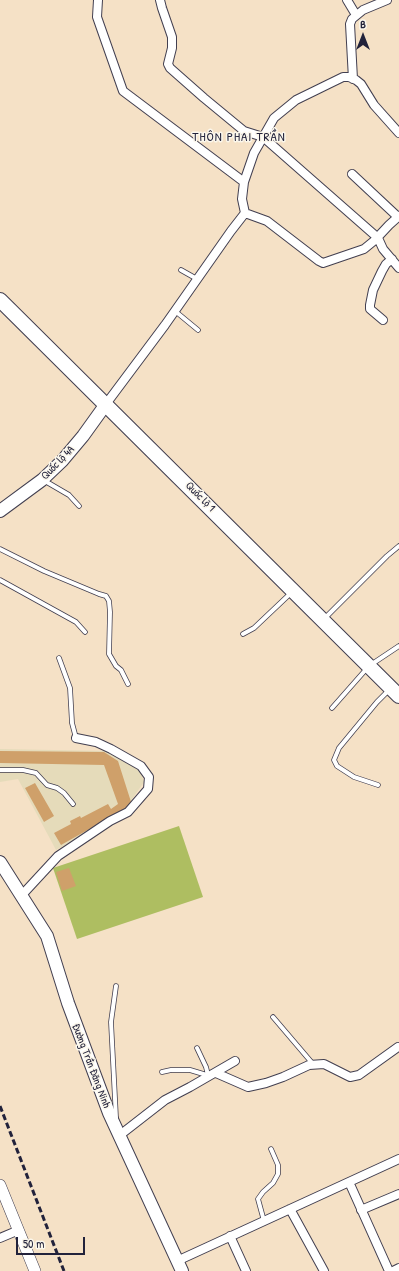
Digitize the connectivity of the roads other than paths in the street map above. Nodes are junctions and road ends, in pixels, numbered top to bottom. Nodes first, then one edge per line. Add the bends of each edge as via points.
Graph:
1 (160, 0) edge
2 (347, 0) edge
3 (387, 0) edge
4 (96, 1) edge
5 (356, 15) junction
6 (353, 79) junction
7 (399, 133) edge
8 (263, 137) junction
9 (352, 174) dead end
10 (244, 182) junction
11 (244, 213) junction
12 (398, 216) edge
13 (378, 238) junction
14 (392, 259) junction
15 (399, 268) edge
16 (181, 270) dead end
17 (197, 279) junction
18 (0, 300) edge
19 (175, 311) junction
20 (383, 320) dead end
21 (198, 330) dead end
22 (106, 404) junction
23 (42, 480) junction
24 (79, 506) dead end
25 (0, 511) edge
26 (399, 546) edge
27 (0, 549) edge
28 (0, 580) edge
29 (294, 591) junction
30 (323, 620) junction
31 (85, 632) dead end
32 (243, 634) dead end
33 (399, 646) edge
34 (59, 658) dead end
35 (369, 666) junction
36 (128, 684) dead end
37 (395, 692) edge
38 (332, 708) dead end
39 (76, 738) joint
40 (0, 770) edge
41 (378, 785) dead end
42 (73, 804) dead end
43 (0, 862) edge
44 (21, 896) junction
45 (116, 986) dead end
46 (273, 1017) dead end
47 (398, 1046) edge
48 (196, 1048) dead end
49 (235, 1061) dead end
50 (313, 1064) junction
51 (162, 1072) dead end
52 (211, 1074) junction
53 (118, 1132) junction
54 (271, 1149) dead end
55 (399, 1159) edge
56 (349, 1182) junction
57 (0, 1185) edge
58 (399, 1194) edge
59 (290, 1209) junction
60 (361, 1210) junction
61 (264, 1221) junction
62 (18, 1230) junction
63 (230, 1236) junction
64 (0, 1238) edge
65 (179, 1266) edge
66 (399, 1268) edge
67 (36, 1271) edge
68 (246, 1271) edge
69 (324, 1271) edge
70 (389, 1271) edge
71 (393, 1271) edge

1 - 8 street via 172,37 168,64 170,68 244,131
2 - 5 street
3 - 5 street via 370,6
4 - 10 street via 97,17 123,91
5 - 6 street via 350,24
6 - 7 street via 361,84 374,105
6 - 8 street via 343,77 296,100 274,118
8 - 10 street via 254,153
8 - 13 street
9 - 12 street
10 - 11 street
11 - 13 street via 268,220 323,263 364,249
11 - 17 street
12 - 13 street
13 - 14 street
14 - 15 street
14 - 20 street via 382,271 373,290 370,305 370,309
16 - 17 lane
17 - 19 street
18 - 22 highway, Quốc lộ 1
19 - 21 lane
19 - 22 street
22 - 23 main road, Quốc lộ 4A via 62,461
22 - 29 highway, Quốc lộ 1
23 - 24 lane via 69,496
23 - 25 main road, Quốc lộ 4A
26 - 30 lane
27 - 36 lane via 106,596 110,612 109,654
28 - 31 lane via 76,622
29 - 30 highway, Quốc lộ 1
29 - 32 lane via 254,628
30 - 35 highway, Quốc lộ 1
33 - 35 lane
34 - 39 lane via 70,688 72,723
35 - 37 highway, Quốc lộ 1
35 - 38 lane
37 - 41 lane via 377,702 338,748 334,760 337,766 354,777
39 - 44 street via 96,742 141,766 149,777 148,789 128,812 58,856
40 - 42 lane via 36,773 47,785 64,793
43 - 44 main road, Đường Trần Đăng Ninh
44 - 53 main road, Đường Trần Đăng Ninh via 47,936 70,1010
45 - 53 lane via 110,1022
46 - 50 lane
47 - 50 street via 359,1075 350,1077 324,1064
48 - 52 lane
49 - 52 street
50 - 52 street via 278,1079 248,1087
51 - 52 lane via 190,1070
52 - 53 street via 165,1100
53 - 65 main road, Đường Trần Đăng Ninh
54 - 61 lane via 278,1165 278,1174 258,1199
55 - 56 street
56 - 59 street
56 - 60 street
57 - 62 street
58 - 60 street
59 - 61 street
59 - 69 street
60 - 70 street
61 - 63 street
62 - 64 street
62 - 67 street
63 - 65 street
63 - 68 street
66 - 71 street

